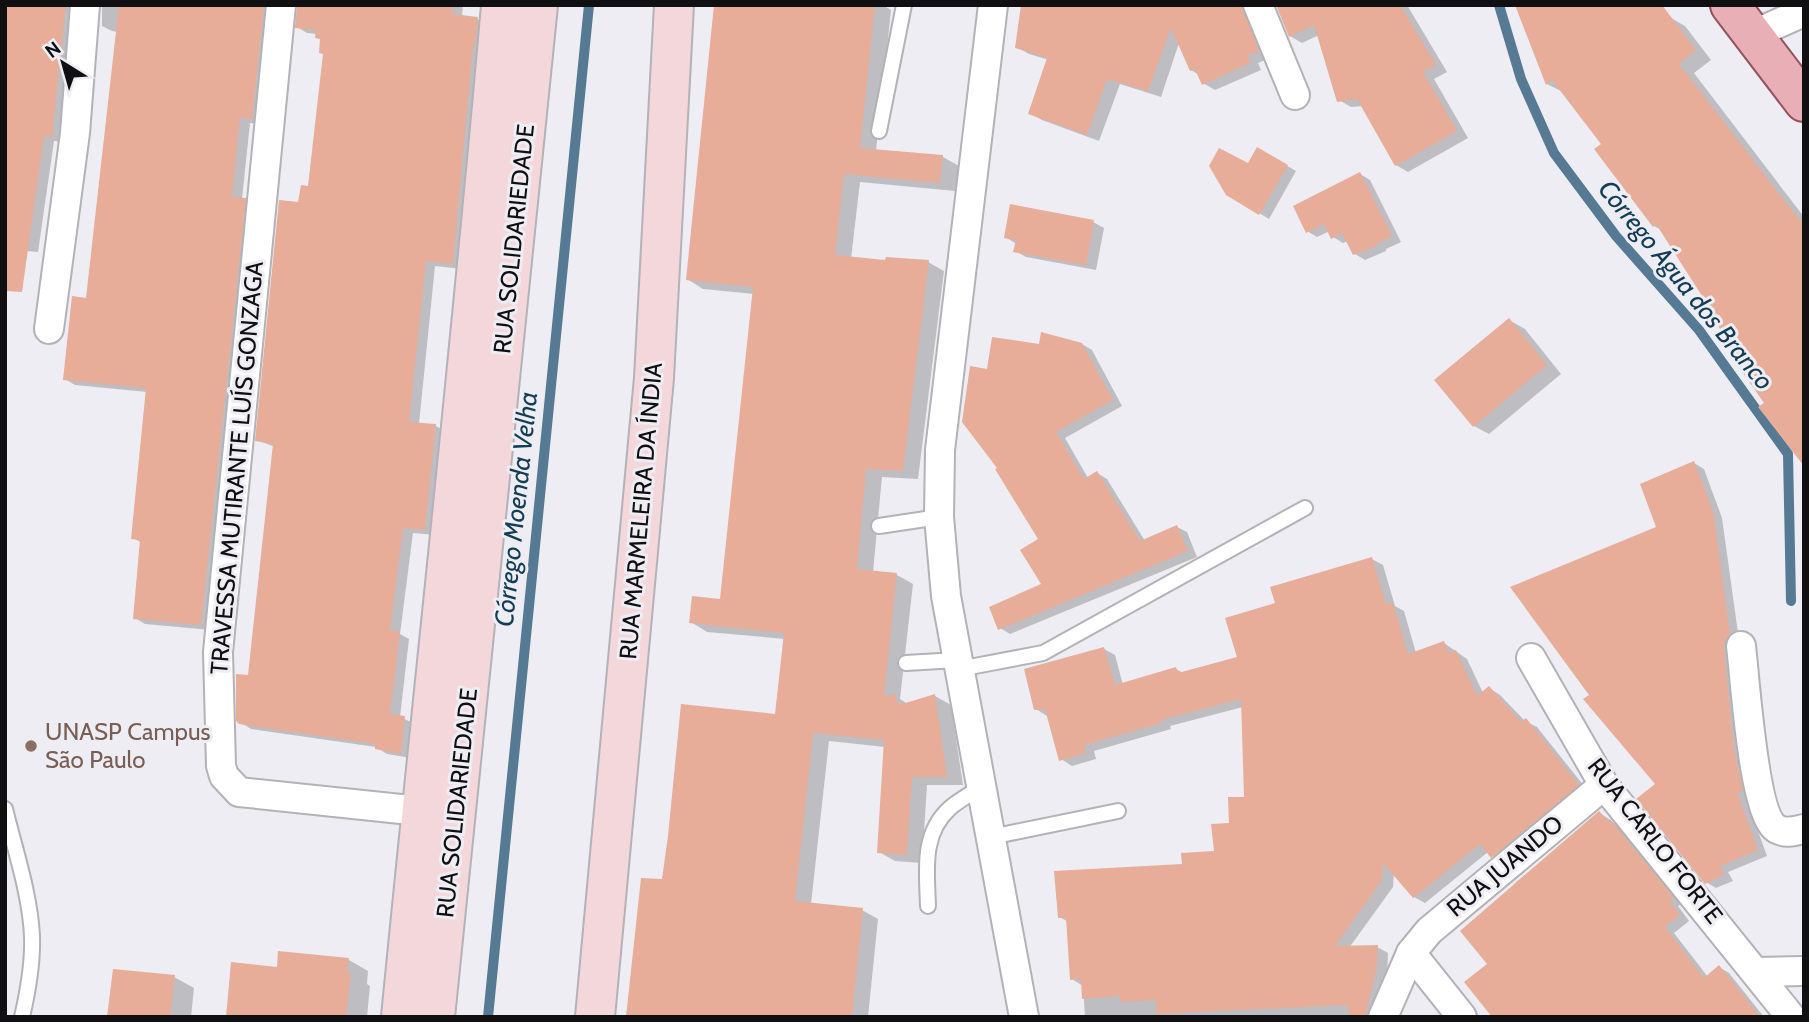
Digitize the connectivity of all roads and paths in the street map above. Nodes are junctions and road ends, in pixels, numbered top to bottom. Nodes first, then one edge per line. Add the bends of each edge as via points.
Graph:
1 (85, 5) edge
2 (281, 5) edge
3 (501, 5) edge
4 (538, 5) edge
5 (674, 5) edge
6 (904, 5) edge
7 (993, 5) edge
8 (1258, 5) edge
9 (1730, 5) edge
10 (1804, 12) edge
11 (1752, 36) junction
12 (1295, 94) dead end
13 (1804, 102) edge
14 (879, 131) dead end
15 (49, 329) dead end
16 (1305, 508) dead end
17 (939, 517) junction
18 (879, 526) dead end
19 (1741, 646) dead end
20 (1531, 657) dead end
21 (906, 663) dead end
22 (958, 664) junction
23 (1604, 785) junction
24 (981, 787) junction
25 (5, 809) edge
26 (1118, 811) dead end
27 (438, 813) junction
28 (1804, 829) edge
29 (991, 837) junction
30 (928, 906) dead end
31 (1411, 953) junction
32 (1800, 971) edge
33 (1757, 972) junction
34 (22, 1017) edge
35 (401, 1017) edge
36 (435, 1017) edge
37 (595, 1017) edge
38 (1024, 1017) edge
39 (1383, 1017) edge
40 (1462, 1017) edge
41 (1791, 1017) edge

1 - 15 street via 75,133
2 - 27 street, TRAVESSA MUTIRANTE LUÍS GONZAGA via 218,652 220,766 239,792
3 - 27 main road, RUA SOLIDARIEDADE via 462,411
4 - 27 main road, RUA SOLIDARIEDADE
5 - 37 main road, RUA MARMELEIRA DA ÍNDIA via 654,378
6 - 14 lane
7 - 17 street via 940,450
8 - 12 street
9 - 11 main road
10 - 11 street
11 - 13 main road
16 - 22 lane via 1043,653
17 - 18 lane
17 - 22 street
19 - 28 street via 1761,800 1776,829
20 - 23 street, RUA CARLO FORTE
21 - 22 lane
22 - 24 street
23 - 31 street, RUA JUANDO via 1460,903
23 - 33 street, RUA CARLO FORTE
24 - 29 street
24 - 30 lane via 945,813 927,845
25 - 34 lane via 32,937
26 - 29 lane
27 - 35 main road, RUA SOLIDARIEDADE
27 - 36 main road, RUA SOLIDARIEDADE
29 - 38 street
31 - 39 street, RUA JUANDO
31 - 40 street
32 - 33 street
33 - 41 street, RUA CARLO FORTE

